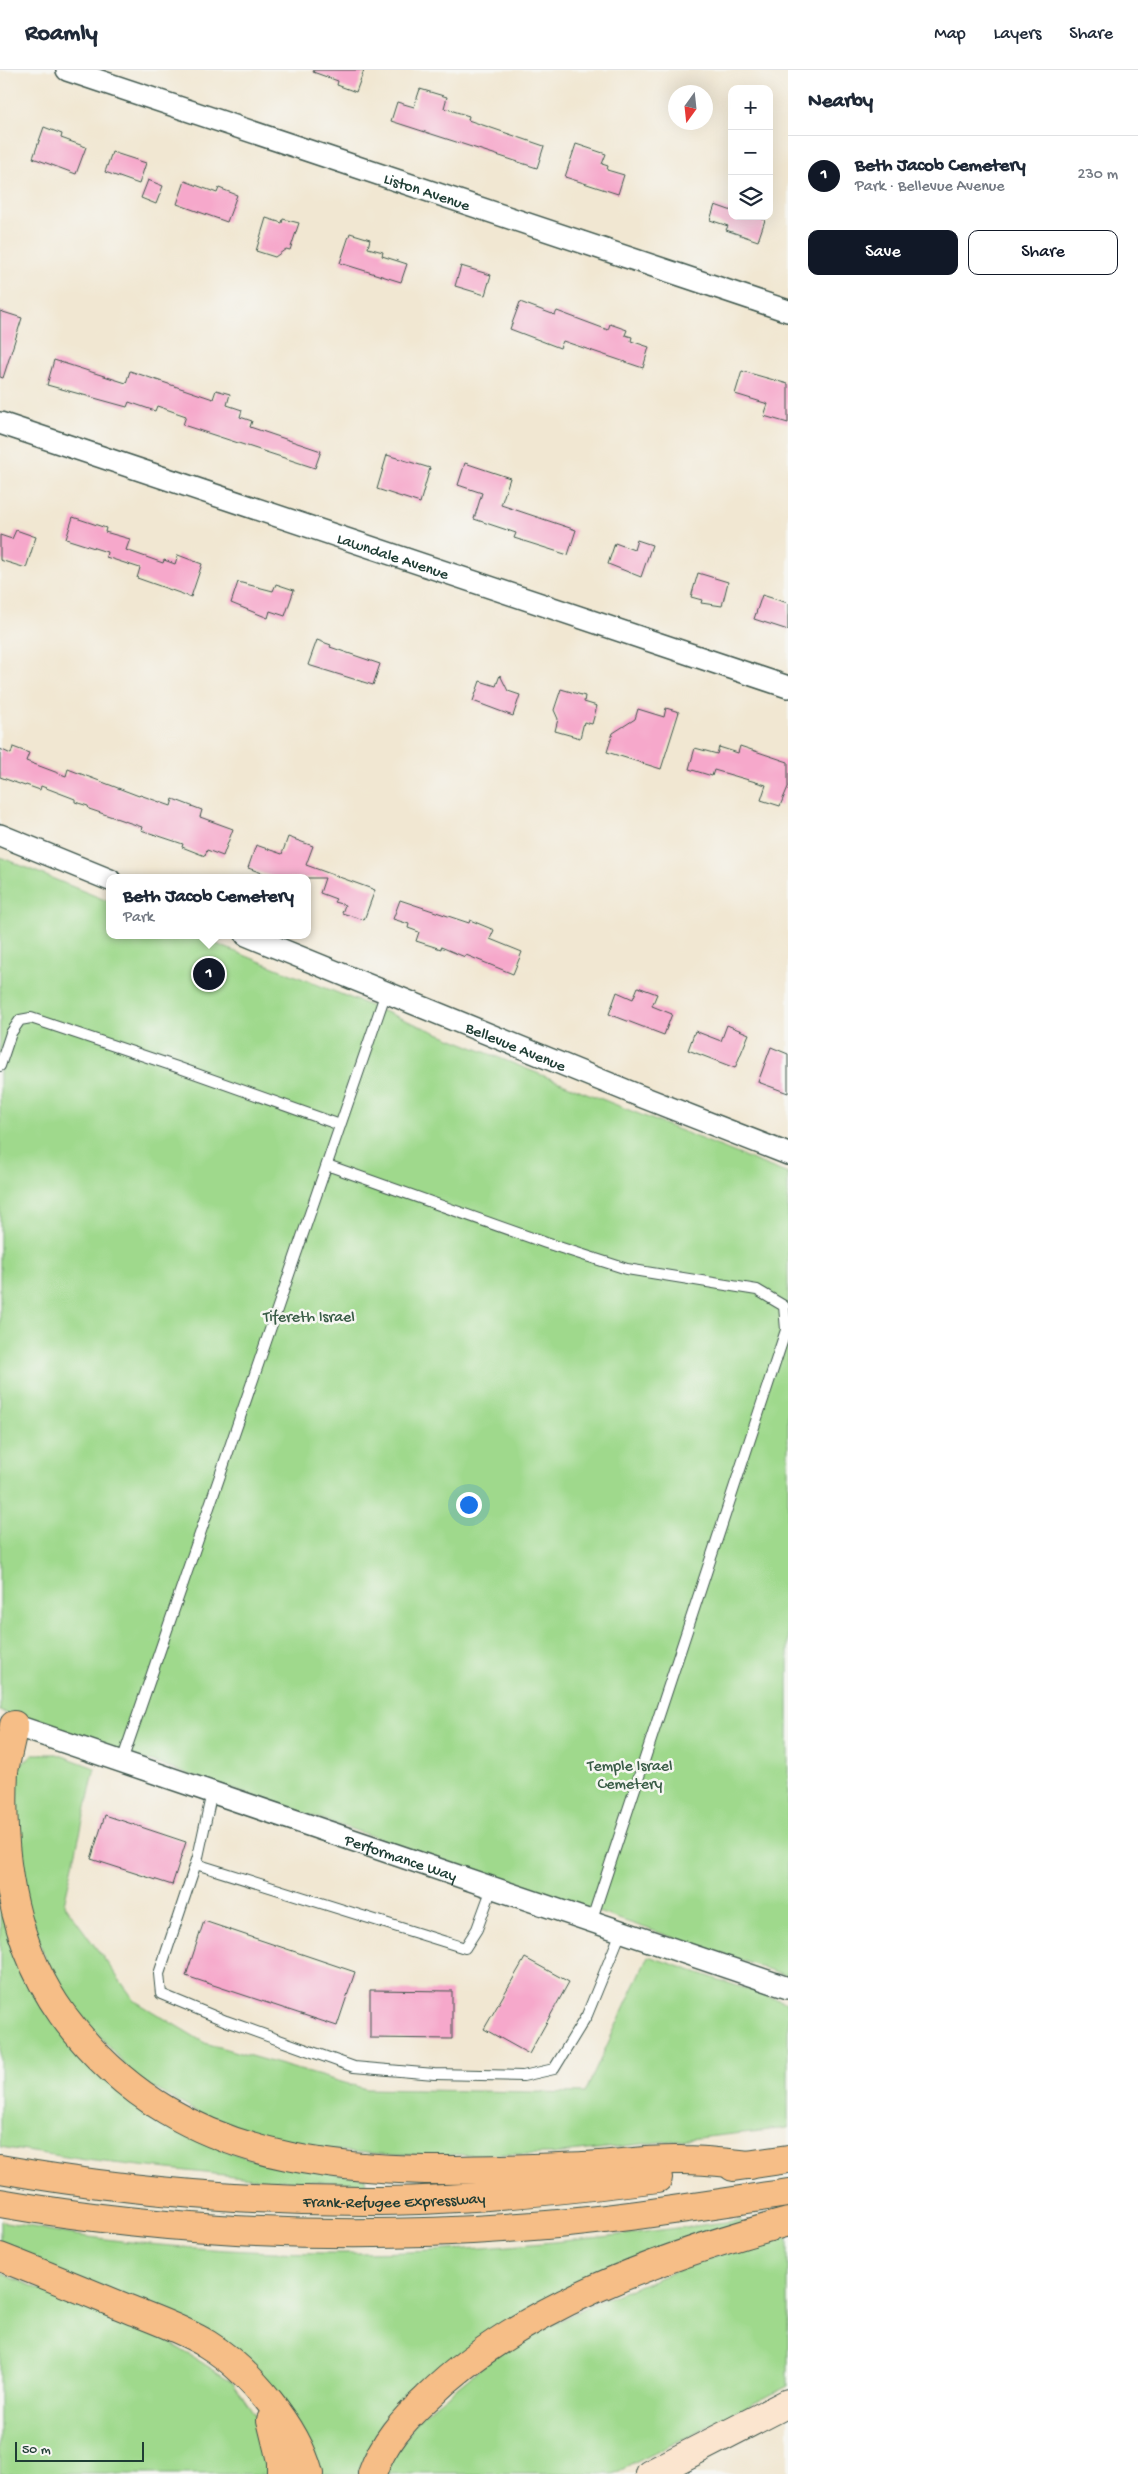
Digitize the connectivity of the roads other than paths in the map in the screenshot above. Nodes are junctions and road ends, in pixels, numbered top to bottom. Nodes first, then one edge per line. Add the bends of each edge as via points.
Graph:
1 (67, 70) edge
2 (788, 312) edge
3 (0, 423) edge
4 (788, 687) edge
5 (0, 835) edge
6 (106, 878) edge
7 (256, 939) edge
8 (386, 992) junction
9 (0, 1066) edge
10 (340, 1125) junction
11 (788, 1154) edge
12 (327, 1165) junction
13 (14, 1724) joint
14 (122, 1761) junction
15 (212, 1792) junction
16 (196, 1864) junction
17 (492, 1888) junction
18 (590, 1922) junction
19 (621, 1932) junction
20 (788, 1988) edge
21 (788, 2159) edge
22 (750, 2165) junction
23 (0, 2169) edge
24 (788, 2193) edge
25 (0, 2203) edge
26 (788, 2222) edge
27 (0, 2257) edge
28 (265, 2396) junction
29 (788, 2403) edge
30 (281, 2474) edge
31 (308, 2474) edge
32 (372, 2474) edge
33 (650, 2474) edge

1 - 2 street, Liston Avenue
3 - 4 street, Lawndale Avenue
5 - 6 street
7 - 8 street, Bellevue Avenue
8 - 10 lane
8 - 11 street, Bellevue Avenue
9 - 10 lane via 11,1033 20,1020 31,1018
10 - 12 lane
12 - 14 lane
12 - 18 lane via 627,1269 757,1290 784,1306 786,1330
13 - 14 street, Performance Way
13 - 22 highway via 4,1770 1,1814 5,1876 14,1917 45,1989 76,2032 96,2056 154,2103 181,2119 247,2147 331,2165 492,2170 680,2160
14 - 15 street, Performance Way
15 - 16 lane
15 - 17 street, Performance Way
16 - 17 lane via 465,1948 477,1929
16 - 19 lane via 159,1974 161,1994 354,2067 434,2074 523,2076 554,2069 588,2015
17 - 18 street, Performance Way
18 - 19 street, Performance Way
19 - 20 street, Performance Way
21 - 22 highway, Frank-Refugee Expressway
22 - 23 highway, Frank-Refugee Expressway via 564,2190 380,2201 253,2198 164,2191
24 - 25 highway, Frank-Refugee Expressway via 624,2217 520,2228 389,2234 297,2234 154,2224
26 - 32 highway via 666,2259 592,2291 482,2350 450,2375 400,2424
27 - 28 highway via 207,2344 251,2379
28 - 30 highway via 281,2461
28 - 31 highway via 284,2422
29 - 33 main road

